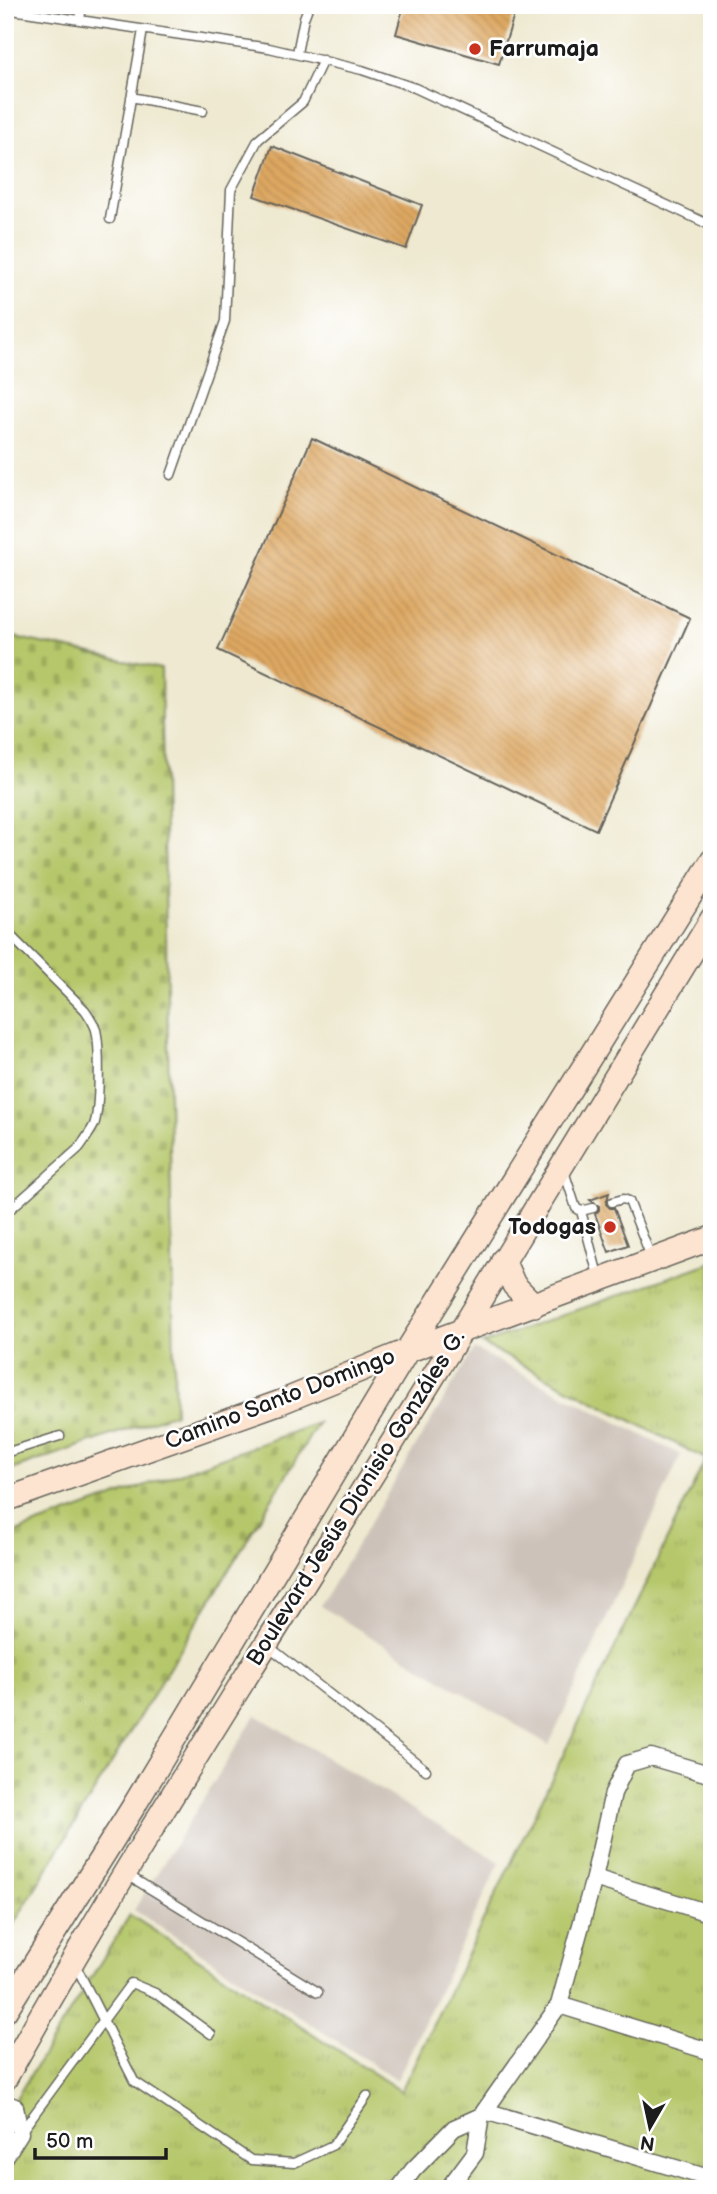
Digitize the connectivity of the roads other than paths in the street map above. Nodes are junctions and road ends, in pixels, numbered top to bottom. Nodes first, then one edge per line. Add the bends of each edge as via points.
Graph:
1 (82, 5) edge
2 (309, 5) edge
3 (5, 9) edge
4 (80, 20) junction
5 (143, 30) junction
6 (297, 53) junction
7 (323, 60) junction
8 (131, 97) junction
9 (203, 111) dead end
10 (110, 219) dead end
11 (712, 226) edge
12 (171, 475) dead end
13 (712, 861) edge
14 (712, 919) edge
15 (5, 930) edge
16 (562, 1164) junction
17 (612, 1202) dead end
18 (593, 1208) dead end
19 (581, 1211) junction
20 (5, 1214) edge
21 (712, 1238) edge
22 (503, 1260) junction
23 (652, 1260) junction
24 (599, 1280) junction
25 (534, 1305) junction
26 (460, 1333) junction
27 (407, 1351) junction
28 (60, 1436) dead end
29 (5, 1453) edge
30 (5, 1500) edge
31 (265, 1643) junction
32 (426, 1770) dead end
33 (712, 1775) edge
34 (126, 1874) junction
35 (594, 1878) junction
36 (712, 1914) edge
37 (72, 1958) junction
38 (318, 1992) dead end
39 (559, 2005) junction
40 (5, 2011) edge
41 (103, 2020) junction
42 (211, 2034) dead end
43 (712, 2052) edge
44 (5, 2079) edge
45 (367, 2096) dead end
46 (5, 2103) edge
47 (483, 2114) junction
48 (20, 2133) junction
49 (5, 2157) edge
50 (712, 2179) edge
51 (399, 2189) edge
52 (448, 2189) edge

1 - 4 lane
2 - 6 lane
3 - 4 lane
4 - 5 lane
5 - 6 lane
5 - 8 lane
6 - 7 lane
7 - 11 lane via 415,88
7 - 12 lane via 303,102 258,140 232,190 225,321
8 - 9 lane
8 - 10 lane
13 - 27 main road, Boulevard Jesús Dionisio Gonzáles G.
14 - 16 main road, Boulevard Jesús Dionisio Gonzáles G.
15 - 20 lane via 91,1019 96,1030 98,1072 95,1123 79,1149
16 - 19 lane
16 - 22 main road, Boulevard Jesús Dionisio Gonzáles G.
17 - 23 lane via 629,1201
18 - 19 lane
19 - 24 lane
21 - 23 main road, Camino Santo Domingo
22 - 25 main road via 514,1285
22 - 26 main road, Boulevard Jesús Dionisio Gonzáles G.
23 - 24 main road, Camino Santo Domingo
24 - 25 main road, Camino Santo Domingo
25 - 26 main road, Camino Santo Domingo
26 - 27 main road, Camino Santo Domingo
26 - 31 main road, Boulevard Jesús Dionisio Gonzáles G.
27 - 30 main road, Camino Santo Domingo via 281,1402
27 - 40 main road, Boulevard Jesús Dionisio Gonzáles G.
28 - 29 lane
31 - 32 lane
31 - 34 main road, Boulevard Jesús Dionisio Gonzáles G.
33 - 35 street via 651,1757 627,1764 613,1793
34 - 37 main road, Boulevard Jesús Dionisio Gonzáles G.
34 - 38 lane
35 - 36 street
35 - 39 street
37 - 41 lane
37 - 44 main road, Boulevard Jesús Dionisio Gonzáles G.
39 - 43 street
39 - 47 street
41 - 42 lane via 131,1983 155,1993
41 - 45 lane via 134,2081 251,2160 294,2163 333,2145
41 - 48 lane
46 - 48 street via 15,2107
47 - 50 street
47 - 51 street via 454,2128
47 - 52 street via 475,2153
48 - 49 street

